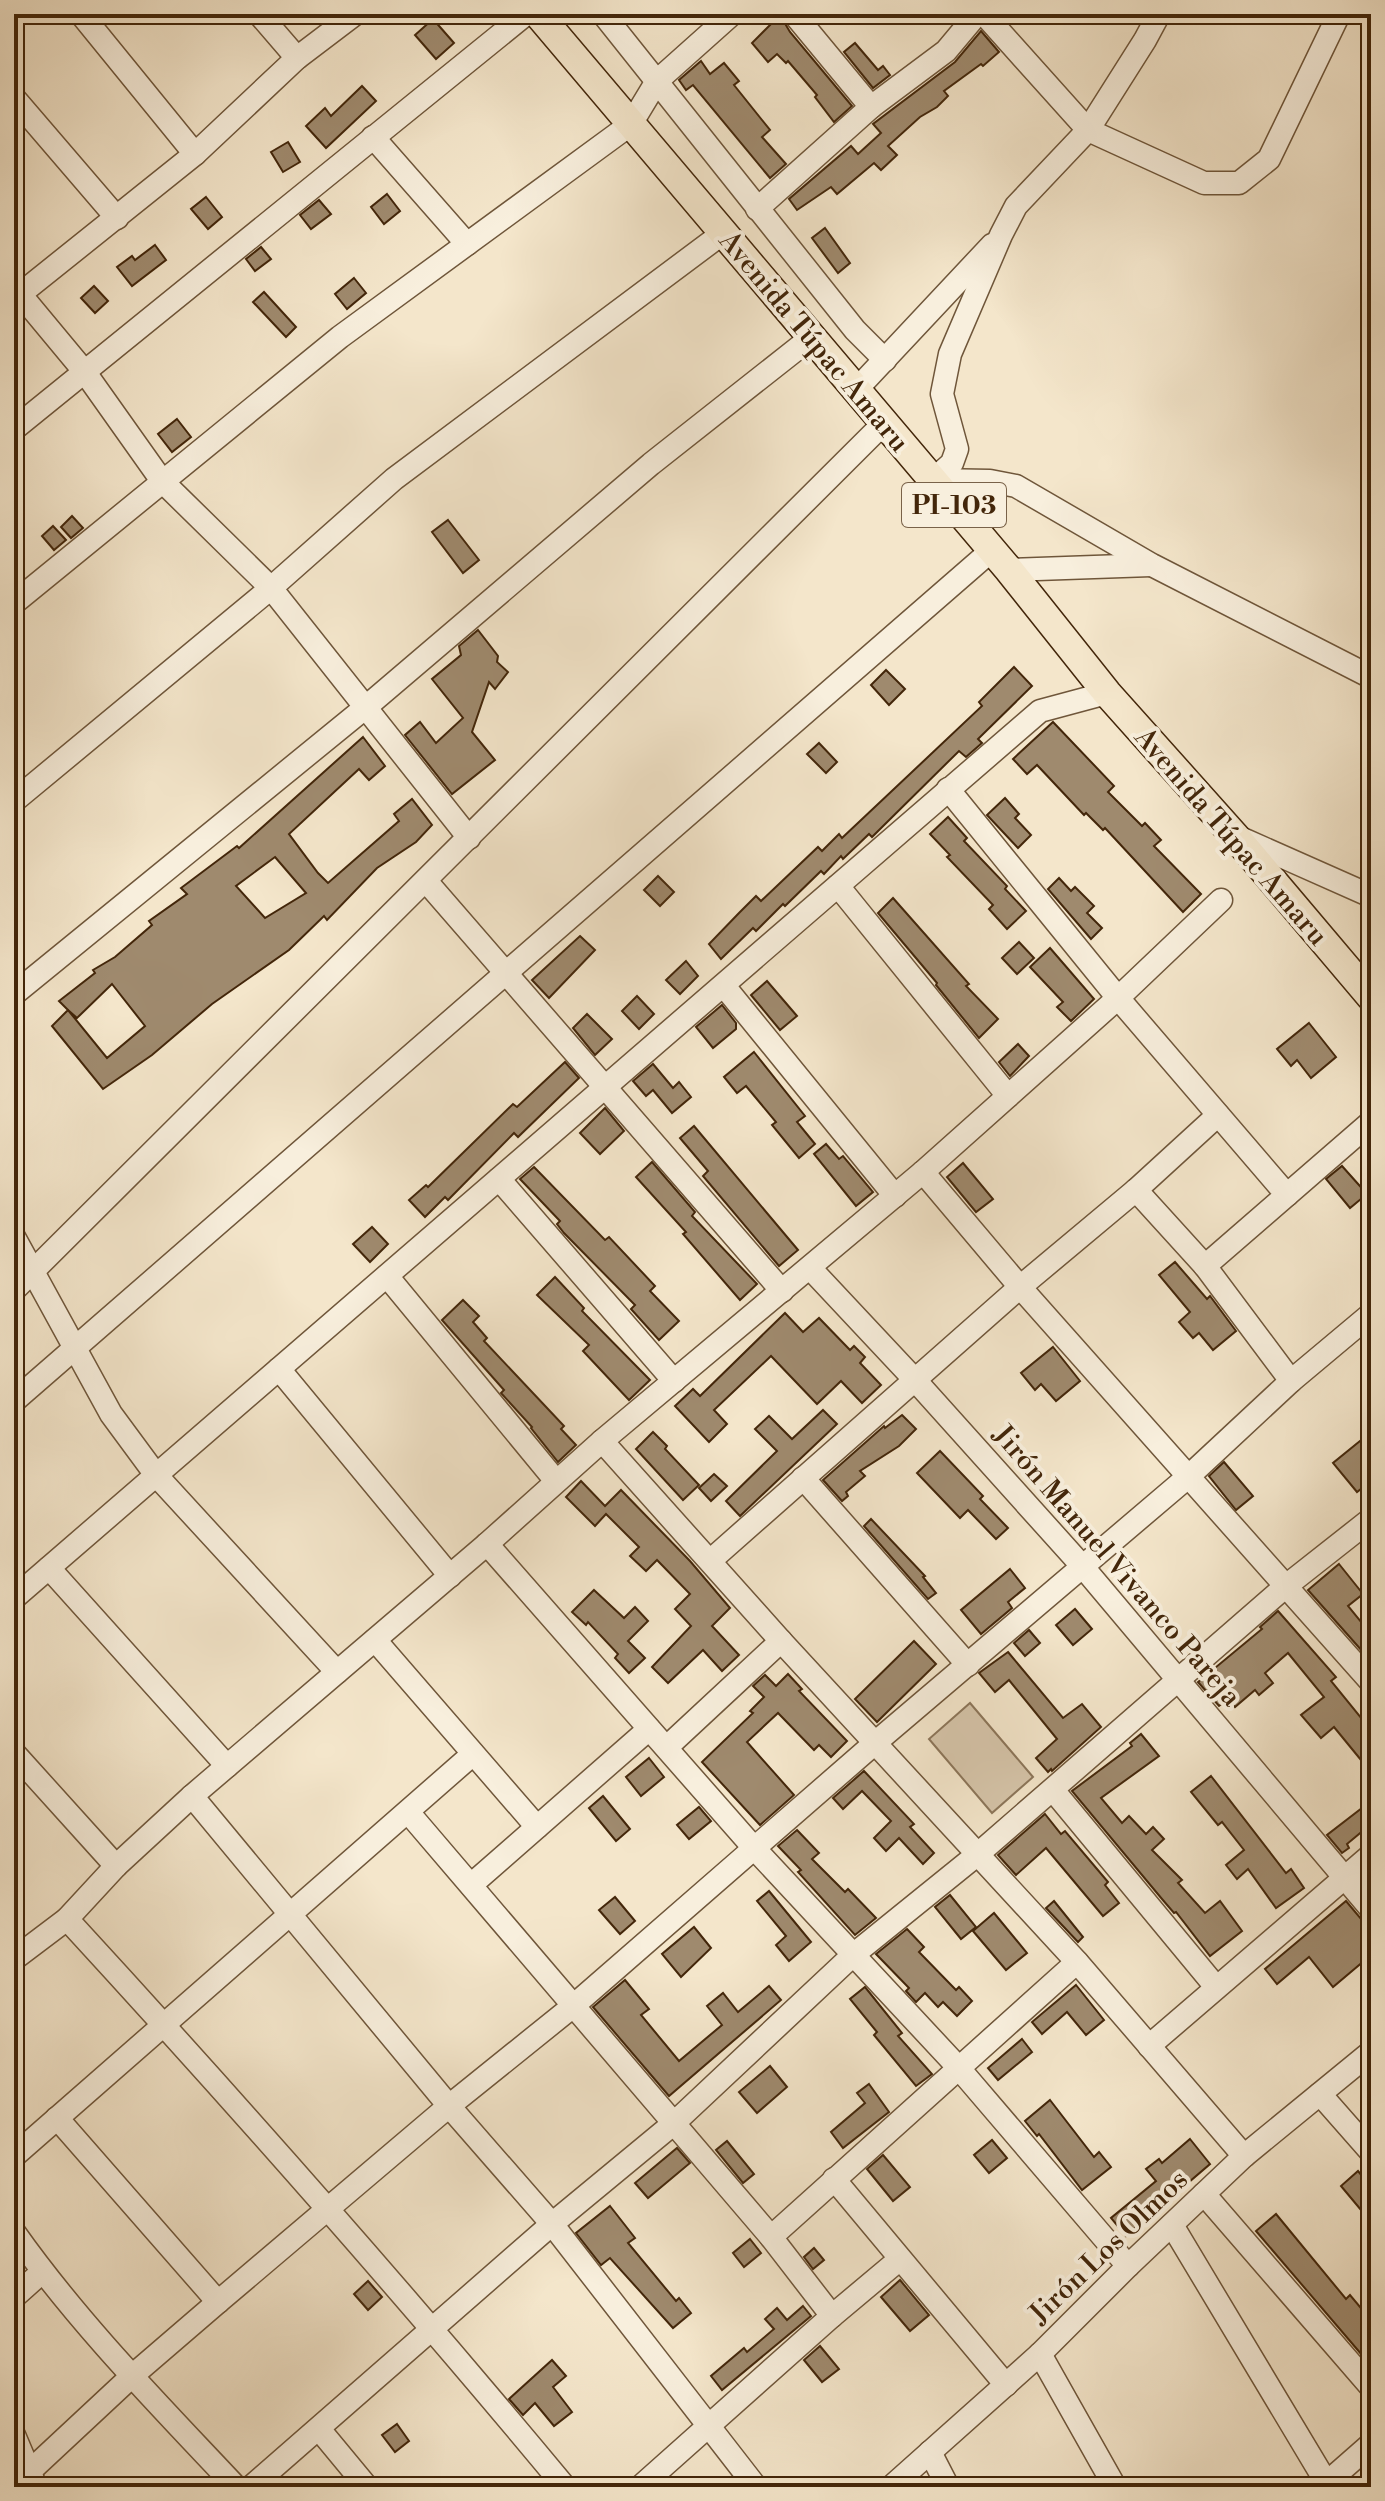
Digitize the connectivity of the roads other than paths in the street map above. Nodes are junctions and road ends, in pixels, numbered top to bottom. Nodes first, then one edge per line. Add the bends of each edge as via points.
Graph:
1 (81, 14) edge
2 (259, 14) edge
3 (355, 14) edge
4 (526, 14) edge
5 (538, 14) edge
6 (603, 14) edge
7 (732, 14) edge
8 (794, 14) edge
9 (977, 14) edge
10 (984, 14) edge
11 (1159, 14) edge
12 (1339, 14) edge
13 (297, 58) junction
14 (657, 81) junction
15 (14, 98) edge
16 (871, 107) junction
17 (631, 124) junction
18 (1088, 130) junction
19 (373, 137) junction
20 (195, 154) junction
21 (757, 209) junction
22 (117, 218) junction
23 (723, 233) junction
24 (1001, 235) junction
25 (467, 244) junction
26 (17, 296) edge
27 (812, 337) junction
28 (885, 360) junction
29 (84, 371) junction
30 (856, 390) junction
31 (884, 423) junction
32 (14, 429) edge
33 (933, 480) junction
34 (162, 481) junction
35 (1000, 560) junction
36 (1152, 565) junction
37 (271, 588) junction
38 (14, 603) edge
39 (1371, 677) edge
40 (1107, 693) junction
41 (366, 707) junction
42 (948, 789) junction
43 (14, 801) edge
44 (1234, 835) junction
45 (469, 838) junction
46 (426, 881) junction
47 (838, 886) junction
48 (1371, 896) edge
49 (1221, 900) dead end
50 (505, 971) junction
51 (724, 986) junction
52 (14, 994) edge
53 (1371, 997) edge
54 (1118, 998) junction
55 (606, 1087) junction
56 (1008, 1096) junction
57 (1218, 1115) junction
58 (1371, 1122) edge
59 (923, 1172) junction
60 (499, 1179) junction
61 (1136, 1190) junction
62 (1287, 1195) junction
63 (895, 1196) junction
64 (14, 1237) edge
65 (1205, 1266) junction
66 (810, 1268) junction
67 (35, 1271) junction
68 (387, 1276) junction
69 (1020, 1287) junction
70 (14, 1290) edge
71 (782, 1291) junction
72 (1371, 1314) edge
73 (75, 1348) junction
74 (279, 1369) junction
75 (915, 1380) junction
76 (674, 1381) junction
77 (1291, 1381) junction
78 (14, 1401) edge
79 (602, 1441) junction
80 (156, 1475) junction
81 (1189, 1476) junction
82 (803, 1478) junction
83 (556, 1481) junction
84 (1371, 1519) edge
85 (487, 1544) junction
86 (711, 1560) junction
87 (1083, 1567) junction
88 (49, 1568) junction
89 (450, 1576) junction
90 (1286, 1586) junction
91 (14, 1598) edge
92 (375, 1640) junction
93 (781, 1641) junction
94 (968, 1665) junction
95 (337, 1672) junction
96 (1179, 1680) junction
97 (1371, 1682) edge
98 (649, 1729) junction
99 (875, 1743) junction
100 (667, 1747) junction
101 (14, 1753) edge
102 (473, 1754) junction
103 (227, 1766) junction
104 (1053, 1790) junction
105 (192, 1796) junction
106 (408, 1812) junction
107 (537, 1827) junction
108 (754, 1848) junction
109 (978, 1854) junction
110 (1371, 1855) edge
111 (116, 1866) junction
112 (1345, 1878) junction
113 (471, 1885) junction
114 (1371, 1909) edge
115 (291, 1915) junction
116 (67, 1919) junction
117 (853, 1955) junction
118 (14, 1959) edge
119 (1077, 1962) junction
120 (1216, 1987) junction
121 (572, 2007) junction
122 (165, 2026) junction
123 (1149, 2046) junction
124 (1371, 2052) edge
125 (957, 2066) junction
126 (1320, 2094) junction
127 (449, 2106) junction
128 (57, 2118) junction
129 (673, 2124) junction
130 (1371, 2152) edge
131 (14, 2156) edge
132 (1244, 2156) junction
133 (834, 2179) junction
134 (1204, 2194) junction
135 (329, 2208) junction
136 (552, 2224) junction
137 (1172, 2225) junction
138 (14, 2232) edge
139 (771, 2237) junction
140 (900, 2259) junction
141 (1128, 2266) junction
142 (42, 2272) junction
143 (14, 2297) edge
144 (218, 2302) junction
145 (832, 2316) junction
146 (434, 2329) junction
147 (1040, 2354) junction
148 (132, 2376) junction
149 (1006, 2385) junction
150 (1371, 2387) edge
151 (710, 2426) junction
152 (319, 2429) junction
153 (14, 2435) edge
154 (1371, 2444) edge
155 (930, 2452) junction
156 (33, 2479) edge
157 (1326, 2486) edge
158 (236, 2487) edge
159 (251, 2487) edge
160 (367, 2487) edge
161 (565, 2487) edge
162 (640, 2487) edge
163 (756, 2487) edge
164 (891, 2487) edge
165 (948, 2487) edge
166 (1115, 2487) edge

1 - 20 street
2 - 13 street
3 - 13 street
4 - 19 street
5 - 17 main road, Avenida Túpac Amaru / PI-103
6 - 14 street
7 - 14 street
8 - 16 street
9 - 16 street via 946,51
10 - 18 street
11 - 18 street
12 - 18 street via 1269,159 1239,183 1204,183
13 - 20 street
14 - 17 street
14 - 21 street
15 - 22 street
16 - 21 street
17 - 23 main road, Avenida Túpac Amaru / PI-103
17 - 25 street
18 - 24 street via 1016,206
19 - 25 street
19 - 29 street
20 - 22 street
21 - 28 street
22 - 26 street
23 - 27 main road, Avenida Túpac Amaru / PI-103
23 - 37 street via 394,479
24 - 28 street
24 - 33 street via 950,354 942,394 957,449 952,463
25 - 34 street via 340,337
26 - 29 street
27 - 30 main road, Avenida Túpac Amaru / PI-103
27 - 41 street via 651,464
28 - 30 street
29 - 32 street
29 - 34 street
30 - 31 main road, Avenida Túpac Amaru / PI-103
31 - 33 main road, Avenida Túpac Amaru / PI-103
31 - 45 street
33 - 35 main road, Avenida Túpac Amaru / PI-103
33 - 36 street via 1016,486
34 - 37 street
34 - 38 street
35 - 36 street
35 - 40 main road, Avenida Túpac Amaru / PI-103
35 - 50 street
36 - 39 street
37 - 41 street
37 - 43 street
40 - 42 street via 1040,711
40 - 44 main road, Avenida Túpac Amaru / PI-103
41 - 45 street
41 - 52 street
42 - 47 street
42 - 54 street
44 - 48 street
44 - 53 main road, Avenida Túpac Amaru / PI-103
45 - 46 street
46 - 50 street
46 - 67 street
47 - 51 street
47 - 56 street
49 - 54 street
50 - 55 street
50 - 73 street
51 - 55 street
51 - 63 street
54 - 56 street
54 - 57 street
55 - 60 street
55 - 71 street
56 - 59 street
57 - 61 street
57 - 62 street
58 - 62 street
59 - 63 street
59 - 69 street
60 - 68 street
60 - 76 street
61 - 65 street
61 - 69 street
62 - 65 street
63 - 66 street
64 - 67 street
65 - 77 street
66 - 71 street
66 - 75 street, Jirón Manuel Vivanco Pareja
67 - 70 street
67 - 73 street
68 - 74 street
68 - 83 street
69 - 75 street
69 - 81 street
71 - 76 street
72 - 77 street
73 - 78 street
73 - 80 street via 111,1414
74 - 80 street
74 - 89 street
75 - 82 street
75 - 87 street, Jirón Manuel Vivanco Pareja
76 - 79 street
77 - 81 street
79 - 83 street
79 - 86 street
80 - 88 street
80 - 95 street
81 - 87 street
81 - 90 street
82 - 86 street
82 - 94 street
83 - 85 street
84 - 90 street
85 - 89 street
85 - 98 street
86 - 93 street
87 - 94 street
87 - 96 street, Jirón Manuel Vivanco Pareja
88 - 91 street
88 - 103 street
89 - 92 street
90 - 96 street
90 - 97 street
92 - 95 street
92 - 102 street
93 - 99 street
93 - 100 street
94 - 99 street
95 - 103 street
96 - 104 street
96 - 112 street, Jirón Manuel Vivanco Pareja
98 - 100 street
98 - 107 street
99 - 108 street
99 - 109 street
100 - 108 street
101 - 111 street
102 - 106 street
102 - 107 street
103 - 105 street
104 - 109 street
104 - 120 street
105 - 111 street
105 - 115 street
106 - 113 street
106 - 115 street
107 - 113 street
108 - 117 street
108 - 121 street
109 - 117 street
109 - 119 street
110 - 112 street
111 - 116 street
112 - 114 street, Jirón Manuel Vivanco Pareja
112 - 120 street
113 - 121 street
115 - 122 street
115 - 127 street
116 - 118 street
116 - 122 street
117 - 125 street
117 - 129 street
119 - 123 street
119 - 125 street
120 - 123 street
121 - 127 street
121 - 129 street
122 - 128 street
122 - 135 street
123 - 132 street
124 - 126 street, Jirón Los Olmos
125 - 133 street
125 - 141 street
126 - 130 street
126 - 132 street, Jirón Los Olmos
127 - 135 street
127 - 136 street
128 - 131 street
128 - 144 street
129 - 136 street
129 - 139 street
132 - 134 street, Jirón Los Olmos
133 - 139 street
133 - 140 street
134 - 137 street, Jirón Los Olmos
134 - 150 street
135 - 144 street
135 - 146 street
136 - 146 street
136 - 151 street
137 - 141 street, Jirón Los Olmos
137 - 157 street
138 - 142 street
139 - 145 street
140 - 145 street
140 - 149 street
141 - 147 street, Jirón Los Olmos
142 - 143 street
142 - 148 street
144 - 148 street
145 - 151 street
146 - 152 street
146 - 161 street
147 - 149 street, Jirón Los Olmos
147 - 166 street
148 - 156 street
148 - 158 street
149 - 155 street, Jirón Los Olmos
151 - 162 street
151 - 163 street
152 - 159 street
152 - 160 street
153 - 156 street
154 - 157 street
155 - 164 street, Jirón Los Olmos
155 - 165 street

